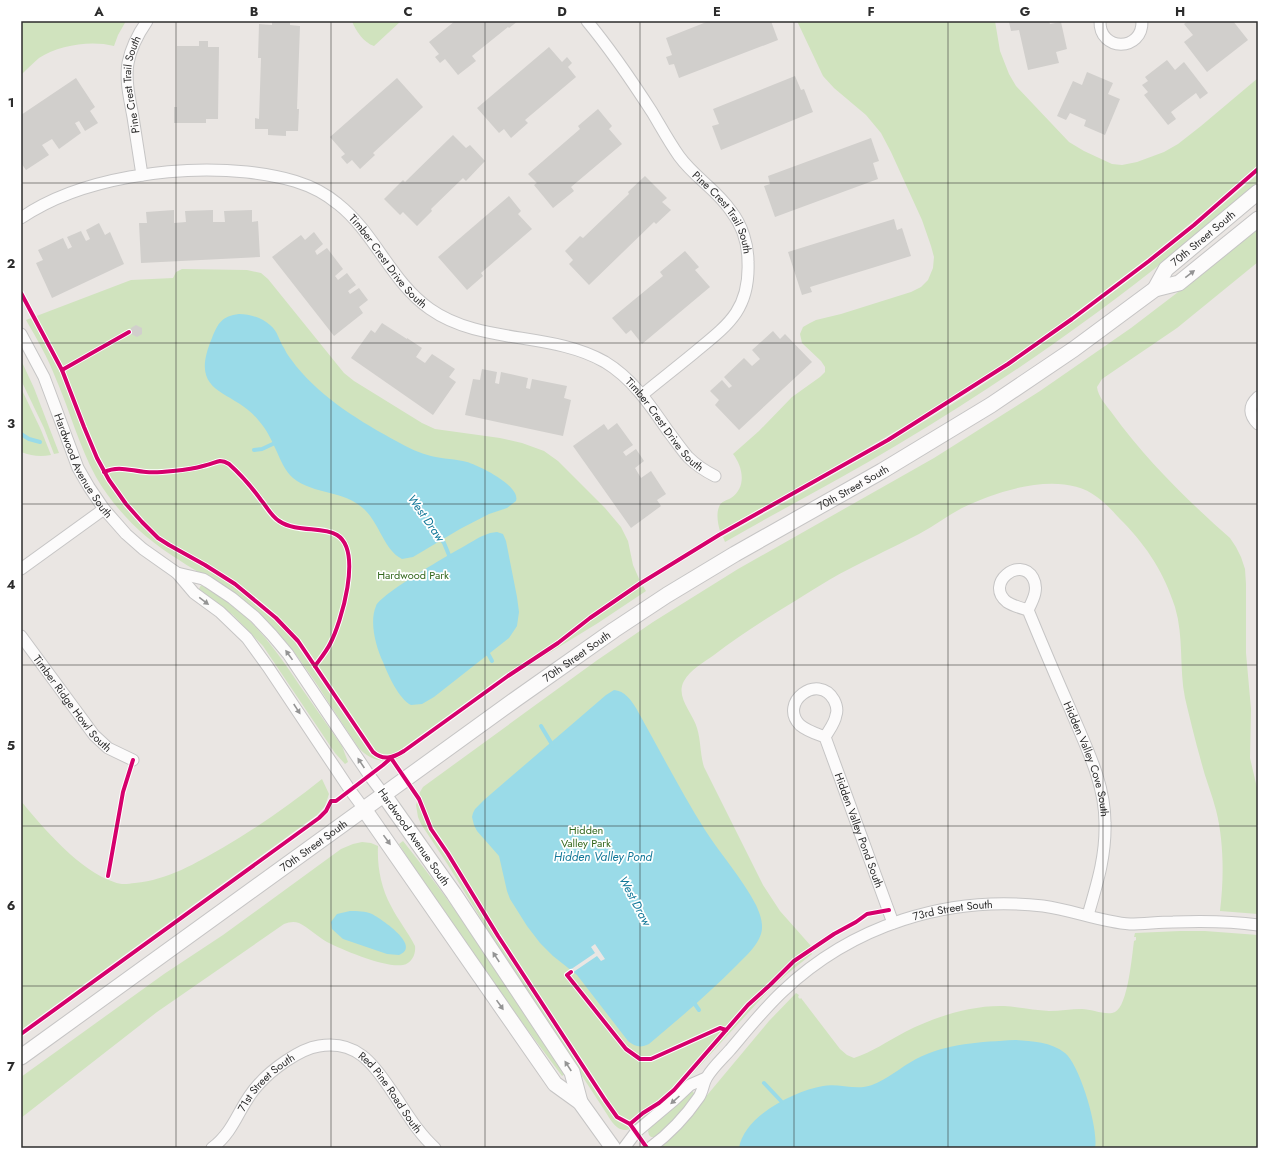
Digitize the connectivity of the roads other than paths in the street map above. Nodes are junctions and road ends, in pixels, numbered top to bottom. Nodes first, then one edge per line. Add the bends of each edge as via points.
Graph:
1 (147, 21) edge
2 (587, 21) edge
3 (1100, 21) edge
4 (1142, 21) edge
5 (142, 175) junction
6 (1258, 192) edge
7 (21, 218) edge
8 (1258, 219) edge
9 (1155, 289) junction
10 (21, 334) edge
11 (642, 395) junction
12 (1258, 397) edge
13 (1258, 424) edge
14 (715, 476) dead end
15 (104, 509) junction
16 (21, 569) edge
17 (177, 573) junction
18 (1028, 610) dead end
19 (21, 636) edge
20 (825, 737) junction
21 (133, 760) dead end
22 (384, 795) junction
23 (364, 809) junction
24 (1088, 915) junction
25 (894, 923) junction
26 (1258, 924) edge
27 (339, 1046) joint
28 (21, 1057) edge
29 (706, 1078) junction
30 (580, 1102) junction
31 (212, 1148) edge
32 (435, 1148) edge
33 (613, 1148) edge
34 (624, 1148) edge
35 (650, 1148) edge

1 - 5 street, Pine Crest Trail South via 134,43 127,74
2 - 11 street, Pine Crest Trail South via 635,86 678,155 732,211 744,236 748,255 745,294 733,318
3 - 4 street via 1104,37 1110,42 1121,44 1135,39 1142,29
5 - 7 street, Timber Crest Drive South via 76,192 46,203
5 - 11 street, Timber Crest Drive South via 177,171 223,171 278,176 302,183 327,196 347,211 401,282 430,309 455,323 474,329 540,341 586,354 622,374
6 - 9 main road, 70th Street South via 1166,269
9 -> 8 main road, 70th Street South via 1179,283
9 - 22 main road, 70th Street South via 1074,349 976,414 882,471 741,550 644,610
10 - 15 street, Hardwood Avenue South via 44,377 78,468
11 - 14 street, Timber Crest Drive South via 684,453
12 - 13 street via 1252,403 1250,412
15 - 16 street
15 - 17 street, Hardwood Avenue South via 143,549
22 -> 17 street, Hardwood Avenue South via 272,634 232,598 208,582
17 -> 23 street, Hardwood Avenue South via 194,593 220,612 247,638
18 - 24 street, Hidden Valley Cove South via 1092,759 1103,798 1103,856
19 - 21 street, Timber Ridge Howl South via 94,735 108,748
20 - 20 street via 836,716 836,705 823,691 806,691 799,696 795,705 796,718 802,726
20 - 25 street, Hidden Valley Pond South
22 - 23 main road, 70th Street South
30 -> 22 main road, Hardwood Avenue South via 572,1072 454,894
23 - 28 main road, 70th Street South
23 -> 30 main road, Hardwood Avenue South via 554,1084
24 - 25 street, 73rd Street South via 1041,906 983,904 944,909
24 - 26 street, 73rd Street South via 1130,924 1208,921
25 - 29 street, 73rd Street South via 828,955 801,975 766,1008
27 - 31 street, 71st Street South via 324,1045 306,1049 267,1076 251,1094 230,1130
27 - 32 street, Red Pine Road South via 360,1054 374,1066 422,1135
29 -> 34 street, 73rd Street South via 690,1085 636,1132
29 - 35 street, 73rd Street South via 701,1095 667,1134
30 - 33 main road, Hardwood Avenue South

